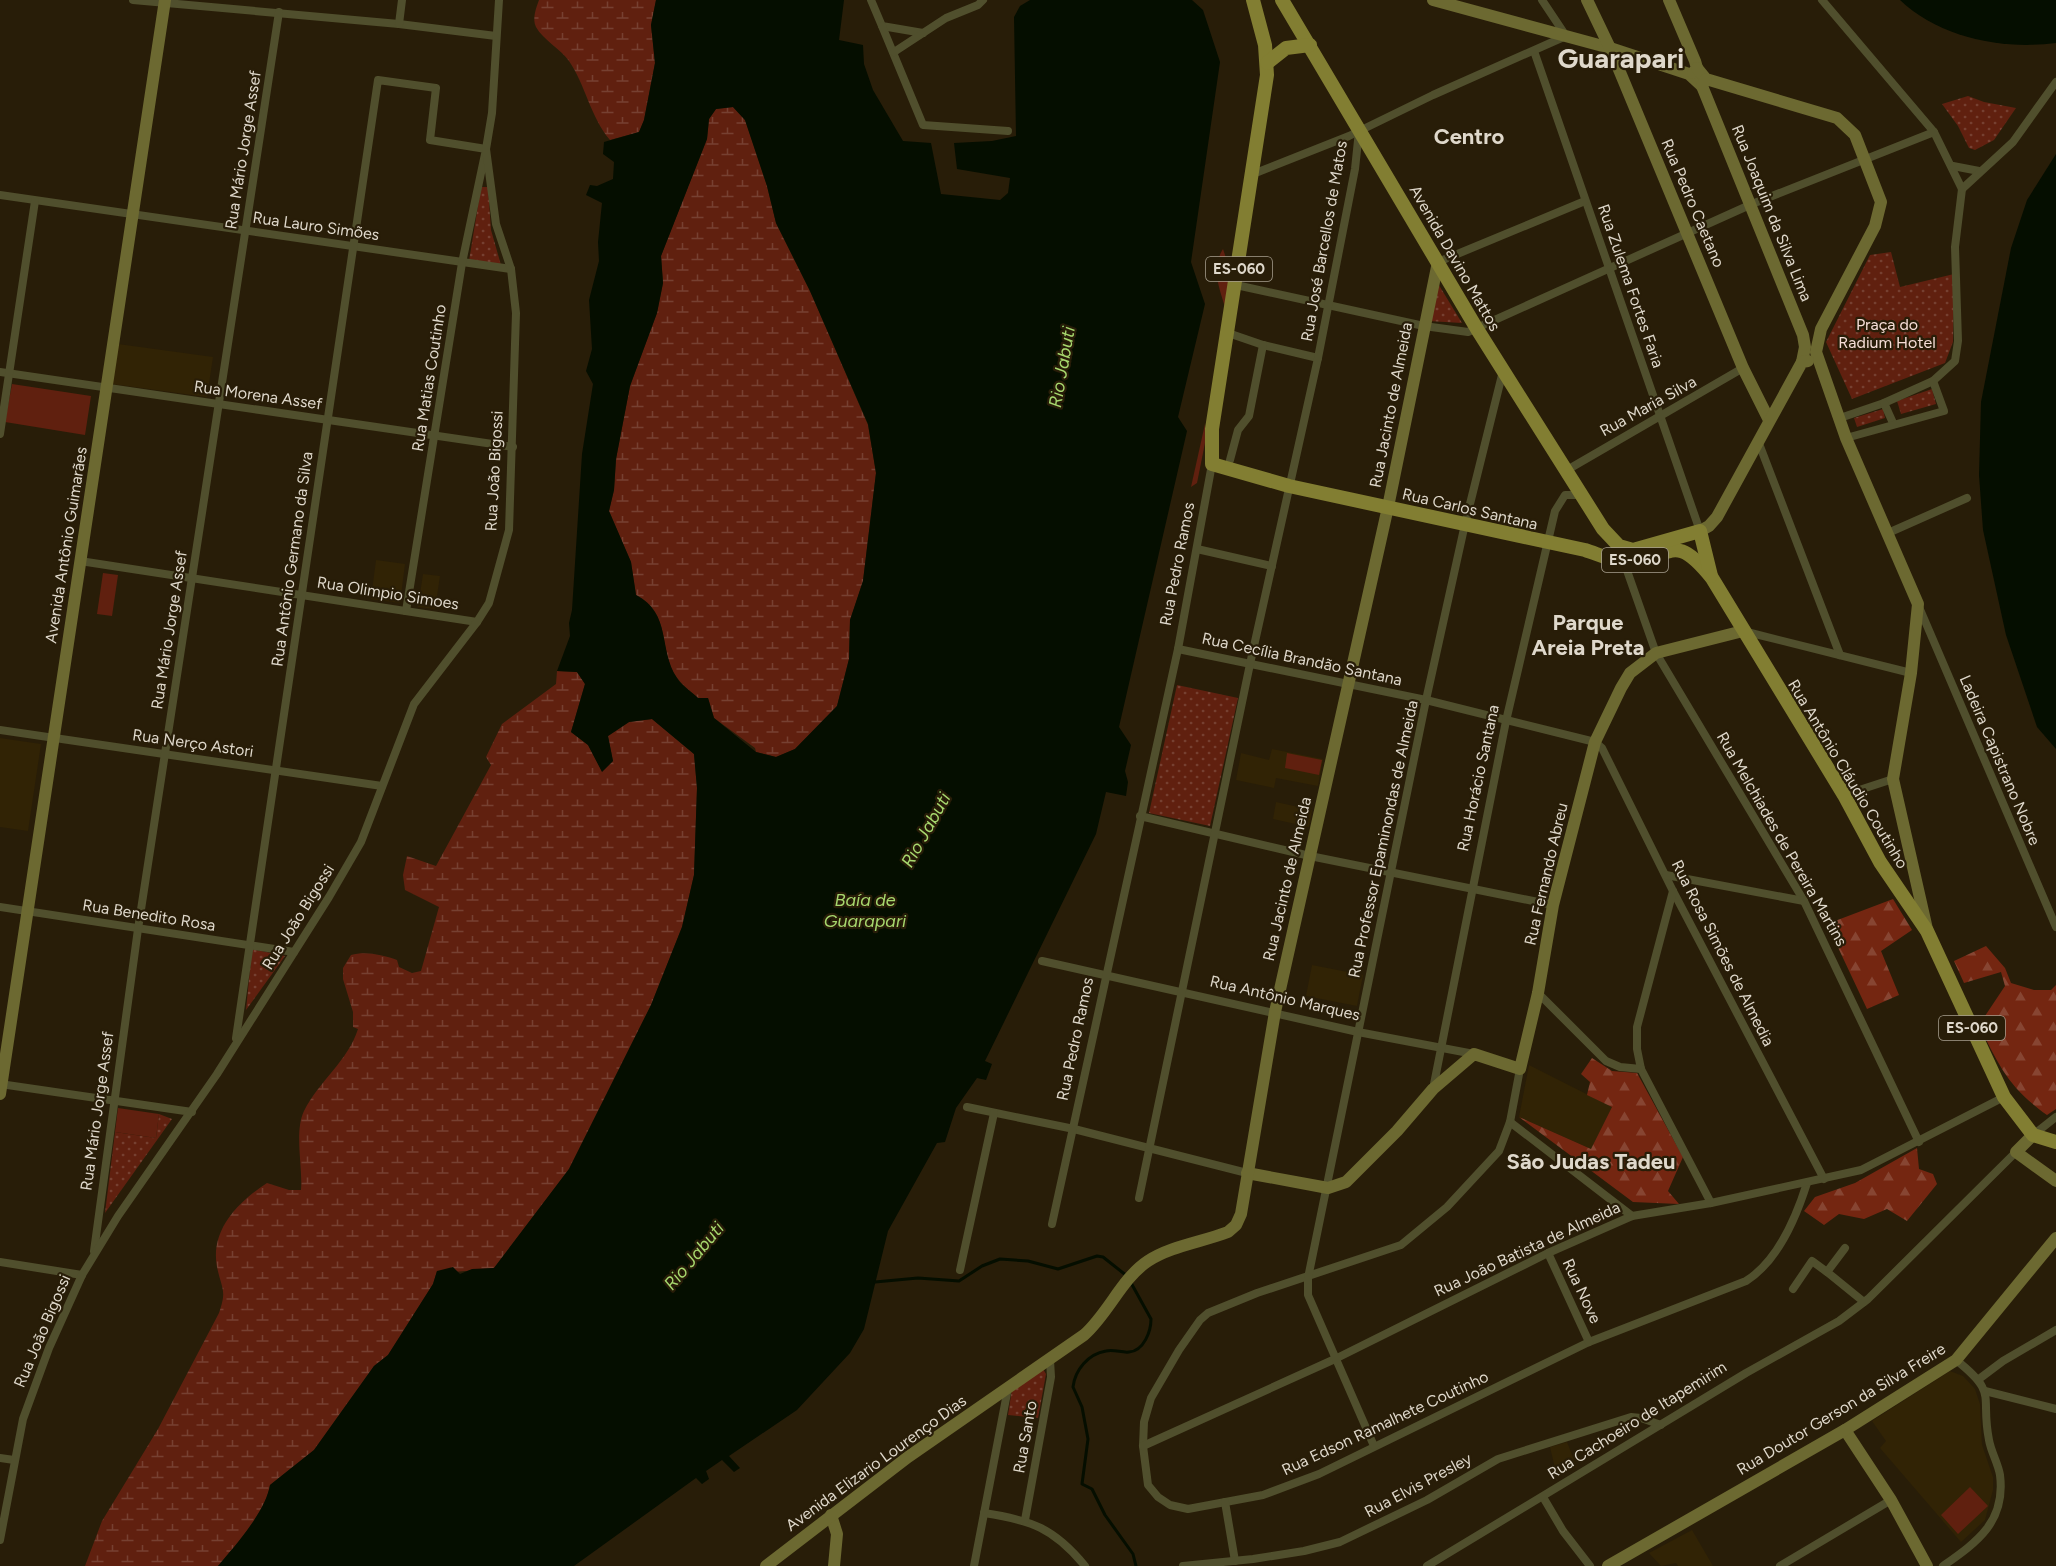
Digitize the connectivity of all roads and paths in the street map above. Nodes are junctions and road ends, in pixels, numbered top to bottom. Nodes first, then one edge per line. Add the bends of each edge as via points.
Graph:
1 (133, 0) edge
2 (402, 0) edge
3 (499, 0) edge
4 (871, 0) edge
5 (983, 0) edge
6 (1253, 0) edge
7 (1282, 0) edge
8 (1434, 0) edge
9 (1542, 0) edge
10 (1587, 0) edge
11 (1669, 0) edge
12 (1822, 0) edge
13 (164, 2) edge
14 (279, 12) junction
15 (399, 24) junction
16 (882, 26) junction
17 (923, 33) junction
18 (496, 36) junction
19 (1566, 36) junction
20 (1310, 45) junction
21 (1610, 48) junction
22 (1534, 51) junction
23 (894, 52) junction
24 (1267, 63) junction
25 (1693, 71) junction
26 (1704, 82) junction
27 (2056, 82) edge
28 (1008, 130) dead end
29 (1360, 130) junction
30 (1934, 132) junction
31 (486, 149) junction
32 (1866, 160) junction
33 (1953, 166) junction
34 (1979, 171) junction
35 (1253, 174) junction
36 (1962, 189) junction
37 (0, 195) edge
38 (35, 201) junction
39 (1586, 201) junction
40 (1752, 204) junction
41 (132, 215) junction
42 (245, 232) junction
43 (1688, 234) junction
44 (353, 246) junction
45 (1438, 262) junction
46 (462, 263) junction
47 (511, 269) junction
48 (1608, 270) junction
49 (1236, 285) junction
50 (1329, 304) junction
51 (1424, 326) junction
52 (1477, 329) junction
53 (1821, 329) junction
54 (1228, 333) junction
55 (1803, 335) junction
56 (1263, 345) junction
57 (1318, 357) junction
58 (1802, 362) junction
59 (1819, 367) junction
60 (1743, 368) junction
61 (1504, 370) junction
62 (4, 373) edge
63 (1933, 381) junction
64 (106, 388) junction
65 (1884, 403) junction
66 (219, 405) junction
67 (1660, 417) junction
68 (1840, 418) junction
69 (327, 420) junction
70 (1769, 420) junction
71 (1893, 423) junction
72 (0, 434) edge
73 (435, 436) junction
74 (1846, 438) junction
75 (1758, 441) junction
76 (513, 447) junction
77 (1230, 460) dead end
78 (1212, 464) junction
79 (1567, 470) junction
80 (1289, 486) junction
81 (1582, 495) junction
82 (1967, 498) dead end
83 (1388, 507) junction
84 (1465, 524) junction
85 (1603, 529) junction
86 (1700, 531) junction
87 (1888, 533) junction
88 (1548, 543) junction
89 (1197, 549) junction
90 (1593, 552) junction
91 (80, 561) junction
92 (1624, 562) junction
93 (1272, 566) junction
94 (192, 578) junction
95 (1712, 578) junction
96 (302, 595) junction
97 (1918, 604) junction
98 (406, 611) junction
99 (477, 622) junction
100 (1743, 631) junction
101 (1178, 649) junction
102 (1656, 652) junction
103 (1840, 655) junction
104 (1250, 664) junction
105 (1911, 673) junction
106 (1348, 683) junction
107 (1426, 700) junction
108 (1506, 721) junction
109 (0, 730) edge
110 (53, 738) junction
111 (1595, 742) junction
112 (165, 754) junction
113 (276, 770) junction
114 (1893, 779) junction
115 (382, 786) junction
116 (1844, 795) junction
117 (1140, 816) junction
118 (1216, 833) junction
119 (1310, 856) junction
120 (1392, 873) junction
121 (1666, 875) junction
122 (1472, 888) junction
123 (1673, 891) junction
124 (1804, 901) junction
125 (1553, 905) junction
126 (0, 907) edge
127 (27, 911) junction
128 (2056, 927) edge
129 (138, 929) junction
130 (1927, 931) junction
131 (249, 945) junction
132 (294, 952) junction
133 (1042, 962) dead end
134 (1105, 975) junction
135 (1183, 993) junction
136 (1538, 993) junction
137 (1275, 1012) junction
138 (1358, 1032) junction
139 (236, 1042) junction
140 (1441, 1048) junction
141 (1474, 1054) junction
142 (1520, 1069) junction
143 (1641, 1069) junction
144 (1, 1087) edge
145 (1433, 1089) junction
146 (2004, 1097) junction
147 (114, 1101) junction
148 (967, 1107) dead end
149 (192, 1112) junction
150 (994, 1113) junction
151 (2056, 1118) edge
152 (1510, 1122) junction
153 (1074, 1129) junction
154 (2033, 1135) junction
155 (1919, 1142) junction
156 (2056, 1142) edge
157 (1150, 1148) junction
158 (2016, 1152) junction
159 (1247, 1173) junction
160 (1824, 1179) junction
161 (2056, 1181) edge
162 (1807, 1183) junction
163 (1328, 1188) junction
164 (1139, 1198) dead end
165 (1711, 1203) junction
166 (1632, 1216) junction
167 (1052, 1224) dead end
168 (2056, 1238) edge
169 (1845, 1248) dead end
170 (1548, 1253) junction
171 (93, 1254) junction
172 (0, 1262) edge
173 (960, 1270) dead end
174 (1827, 1272) junction
175 (82, 1275) junction
176 (1308, 1278) junction
177 (1793, 1289) dead end
178 (1864, 1302) junction
179 (2056, 1330) edge
180 (1589, 1342) junction
181 (1335, 1359) junction
182 (1050, 1360) junction
183 (1956, 1360) junction
184 (1979, 1379) junction
185 (1008, 1388) junction
186 (1985, 1391) junction
187 (2056, 1409) edge
188 (1661, 1425) junction
189 (1845, 1430) junction
190 (1143, 1446) junction
191 (1374, 1446) junction
192 (0, 1458) edge
193 (14, 1460) junction
194 (1543, 1497) junction
195 (1891, 1500) junction
196 (1226, 1502) junction
197 (984, 1513) junction
198 (831, 1515) junction
199 (1025, 1520) junction
200 (0, 1540) edge
201 (1235, 1561) junction
202 (835, 1565) edge
203 (766, 1566) edge
204 (974, 1566) edge
205 (1085, 1566) edge
206 (1183, 1566) edge
207 (1427, 1566) edge
208 (1590, 1566) edge
209 (1608, 1566) edge
210 (1779, 1566) edge
211 (1927, 1566) edge
212 (1943, 1566) edge

1 - 13 street
2 - 15 street
3 - 18 street
4 - 16 street
5 - 17 street
6 - 24 main road, Rua Pedro Ramos / ES-060
7 - 20 main road, Avenida Davino Mattos / ES-060
8 - 19 street
9 - 19 street
10 - 21 street, Rua Pedro Caetano
11 - 25 street
12 - 30 street
13 - 14 street
13 - 41 street, Avenida Antônio Guimarães
14 - 15 street
14 - 42 street, Rua Mário Jorge Assef
15 - 18 street
16 - 17 street
16 - 23 street
17 - 23 street
18 - 31 street
19 - 21 street
19 - 22 street
20 - 24 main road via 1286,48
20 - 29 main road, Avenida Davino Mattos / ES-060
21 - 25 street
21 - 43 street, Rua Pedro Caetano
22 - 29 street
22 - 39 street, Rua Zulema Fortes Faria
23 - 28 street via 924,125
24 - 35 main road, Rua Pedro Ramos / ES-060
25 - 26 street
26 - 32 street via 1837,118 1855,135
26 - 40 street, Rua Joaquim da Silva Lima
27 - 34 street via 2013,142
29 - 35 street
29 - 45 main road, Avenida Davino Mattos / ES-060
29 - 50 street, Rua José Barcellos de Matos
30 - 32 street
30 - 33 street
31 - 44 street, Rua Antônio Germano da Silva via 430,140 436,88 378,80
31 - 46 street, Rua Matias Coutinho
31 - 47 street via 496,224
32 - 40 street
32 - 53 street via 1881,202 1879,214
33 - 34 street
33 - 36 street
34 - 36 street
35 - 49 main road, Rua Pedro Ramos / ES-060
36 - 63 street via 1955,247 1955,361
37 - 38 street, Rua Lauro Simões
38 - 41 street, Rua Lauro Simões
38 - 62 street
39 - 45 street
39 - 48 street, Rua Zulema Fortes Faria
40 - 43 street
40 - 55 street, Rua Joaquim da Silva Lima
41 - 42 street, Rua Lauro Simões
41 - 64 street, Avenida Antônio Guimarães
42 - 44 street, Rua Lauro Simões
42 - 66 street, Rua Mário Jorge Assef
43 - 48 street
43 - 60 street, Rua Pedro Caetano
44 - 46 street, Rua Lauro Simões
44 - 69 street, Rua Antônio Germano da Silva
45 - 51 street, Rua Jacinto de Almeida
45 - 52 main road, Avenida Davino Mattos / ES-060
46 - 47 street, Rua Lauro Simões
46 - 73 street, Rua Matias Coutinho
47 - 76 street, Rua João Bigossi via 516,313
48 - 52 street
48 - 67 street, Rua Zulema Fortes Faria
49 - 50 street
49 - 54 main road, Rua Pedro Ramos / ES-060
50 - 51 street
50 - 57 street, Rua José Barcellos de Matos
51 - 52 street via 1468,332
51 - 83 street, Rua Jacinto de Almeida
52 - 61 main road, Avenida Davino Mattos / ES-060
53 - 55 street via 1814,337
53 - 59 street via 1816,352
54 - 56 street, Rua José Barcellos de Matos
54 - 78 main road, Rua Pedro Ramos / ES-060 via 1212,429
55 - 58 street, Rua Joaquim da Silva Lima
56 - 57 street, Rua José Barcellos de Matos
56 - 77 street via 1249,416 1238,430
57 - 80 street, Rua José Barcellos de Matos
58 - 59 street via 1813,362
58 - 70 street
59 - 68 street
60 - 67 street, Rua Maria Silva
60 - 70 street, Rua Pedro Caetano
61 - 79 main road, Avenida Davino Mattos / ES-060
61 - 84 street, Rua Professor Epaminondas de Almeida
62 - 64 street, Rua Morena Assef
62 - 72 street
63 - 65 street
63 - 71 street via 1944,411
64 - 66 street, Rua Morena Assef
64 - 91 street, Avenida Antônio Guimarães
65 - 68 street
65 - 71 street
66 - 69 street, Rua Morena Assef
66 - 94 street, Rua Mário Jorge Assef
67 - 79 street, Rua Maria Silva
67 - 86 street, Rua Zulema Fortes Faria
68 - 74 street
69 - 73 street, Rua Morena Assef
69 - 96 street, Rua Antônio Germano da Silva
70 - 75 street
71 - 74 street
73 - 76 street, Rua Morena Assef
73 - 98 street, Rua Matias Coutinho
74 - 87 street
75 - 86 street via 1717,517
75 - 103 street
76 - 99 street, Rua João Bigossi via 509,530 489,603
78 - 80 main road, Rua Carlos Santana / ES-060
78 - 89 street, Rua Pedro Ramos
79 - 81 main road, Avenida Davino Mattos / ES-060
80 - 83 main road, Rua Carlos Santana / ES-060
80 - 93 street, Rua José Barcellos de Matos
81 - 85 main road, Avenida Davino Mattos / ES-060
81 - 88 street, Rua Horácio Santana via 1569,493 1561,499
82 - 87 street
83 - 84 main road, Rua Carlos Santana / ES-060
83 - 106 street, Rua Jacinto de Almeida
84 - 88 main road, Rua Carlos Santana / ES-060
84 - 107 street, Rua Professor Epaminondas de Almeida
85 - 86 main road, ES-060 via 1618,546 1633,550
85 - 90 main road via 1600,544
86 - 95 main road, ES-060
87 - 97 street
88 - 90 main road, Rua Carlos Santana / ES-060
88 - 108 street, Rua Horácio Santana
89 - 93 street
89 - 101 street, Rua Pedro Ramos
90 - 92 main road, Rua Carlos Santana / ES-060
91 - 94 street, Rua Olimpio Simoes
91 - 110 street, Avenida Antônio Guimarães
92 - 95 main road, ES-060 via 1678,549 1692,556
92 - 102 street, Rua Melchiades de Pereira Martins
93 - 104 street, Rua José Barcellos de Matos
94 - 96 street, Rua Olimpio Simoes
94 - 112 street, Rua Mário Jorge Assef
95 - 100 main road, ES-060
96 - 98 street, Rua Olimpio Simoes
96 - 113 street, Rua Antônio Germano da Silva
97 - 105 street
97 - 128 street, Ladeira Capistrano Nobre
98 - 99 street, Rua Olimpio Simoes
99 - 115 street, Rua João Bigossi via 414,704
100 - 102 street
100 - 103 street
100 - 116 main road, Rua Antônio Cláudio Coutinho / ES-060
101 - 104 street, Rua Cecília Brandão Santana
101 - 117 street, Rua Pedro Ramos
102 - 111 street, Rua Fernando Abreu via 1630,673
102 - 124 street, Rua Melchiades de Pereira Martins
103 - 105 street
104 - 106 street, Rua Cecília Brandão Santana
104 - 118 street, Rua José Barcellos de Matos
105 - 114 street
106 - 107 street, Rua Cecília Brandão Santana
106 - 119 street, Rua Jacinto de Almeida
107 - 108 street, Rua Cecília Brandão Santana
107 - 120 street, Rua Professor Epaminondas de Almeida
108 - 111 street, Rua Cecília Brandão Santana
108 - 122 street, Rua Horácio Santana
109 - 110 street, Rua Nerço Astori
110 - 112 street, Rua Nerço Astori
110 - 127 street, Avenida Antônio Guimarães
111 - 121 street, Rua Rosa Simões de Almedia via 1607,756
111 - 125 street, Rua Fernando Abreu
112 - 113 street, Rua Nerço Astori
112 - 129 street, Rua Mário Jorge Assef
113 - 115 street, Rua Nerço Astori
113 - 131 street, Rua Antônio Germano da Silva
114 - 116 street
114 - 130 street
115 - 132 street, Rua João Bigossi via 361,842
116 - 130 main road, Rua Antônio Cláudio Coutinho / ES-060 via 1880,862
117 - 118 street
117 - 134 street, Rua Pedro Ramos
118 - 119 street
118 - 135 street, Rua José Barcellos de Matos
119 - 120 street
119 - 137 street, Rua Jacinto de Almeida
120 - 122 street
120 - 138 street, Rua Professor Epaminondas de Almeida
121 - 123 street, Rua Rosa Simões de Almedia
121 - 124 street
122 - 125 street
122 - 140 street, Rua Horácio Santana
123 - 143 street via 1637,1027 1636,1049
123 - 160 street, Rua Rosa Simões de Almedia
124 - 155 street, Rua Melchiades de Pereira Martins
125 - 136 street, Rua Fernando Abreu
126 - 127 street, Rua Benedito Rosa
127 - 129 street, Rua Benedito Rosa
127 - 144 street, Avenida Antônio Guimarães
129 - 131 street, Rua Benedito Rosa
129 - 147 street, Rua Mário Jorge Assef
130 - 146 main road, ES-060
131 - 132 street, Rua Benedito Rosa
131 - 139 street, Rua Antônio Germano da Silva
132 - 139 street, Rua João Bigossi
133 - 134 street, Rua Antônio Marques
134 - 135 street, Rua Antônio Marques
134 - 153 street, Rua Pedro Ramos
135 - 137 street, Rua Antônio Marques
135 - 157 street
136 - 142 street, Rua Fernando Abreu
136 - 143 street via 1606,1061
137 - 138 street, Rua Antônio Marques
137 - 159 street, Rua Jacinto de Almeida
138 - 140 street, Rua Antônio Marques
138 - 163 street, Rua Professor Epaminondas de Almeida
139 - 149 street, Rua João Bigossi
140 - 141 street, Rua Antônio Marques
140 - 145 street, Rua Horácio Santana
141 - 142 street, Rua Antônio Marques
141 - 145 street
142 - 152 street, Rua Fernando Abreu
143 - 165 street
144 - 147 street
145 - 163 street via 1360,1169 1346,1182
146 - 154 main road, ES-060
146 - 155 street, Rua João Batista de Almeida
147 - 149 street
147 - 171 street, Rua Mário Jorge Assef
148 - 150 street
149 - 171 street, Rua João Bigossi
150 - 153 street
150 - 173 street
151 - 154 street, Rua Cachoeiro de Itapemirim
152 - 166 street
152 - 176 street, Rua Edson Ramalhete Coutinho via 1491,1159 1447,1207 1401,1245
153 - 157 street
153 - 167 street, Rua Pedro Ramos
154 - 156 main road
154 - 158 street, Rua Cachoeiro de Itapemirim
155 - 160 street, Rua João Batista de Almeida via 1861,1170
157 - 159 street
157 - 164 street
158 - 161 street
158 - 178 street, Rua Cachoeiro de Itapemirim
159 - 163 street
159 - 182 street, Rua Jacinto de Almeida via 1236,1225 1228,1232 1148,1261 1098,1323
160 - 162 street, Rua João Batista de Almeida
162 - 165 street, Rua João Batista de Almeida
162 - 180 street, Rua Edson Ramalhete Coutinho via 1798,1211 1760,1272 1746,1281
163 - 176 street, Rua Professor Epaminondas de Almeida
165 - 166 street, Rua João Batista de Almeida
166 - 170 street, Rua João Batista de Almeida
168 - 183 street, Rua Doutor Gerson da Silva Freire
169 - 174 street
170 - 180 street, Rua Nove
170 - 181 street, Rua João Batista de Almeida
171 - 175 street, Rua João Bigossi
172 - 175 street
174 - 177 street via 1812,1262
174 - 178 street
175 - 193 street, Rua João Bigossi via 49,1348 23,1419
176 - 181 street, Rua Professor Epaminondas de Almeida via 1308,1295
176 - 190 street, Rua Edson Ramalhete Coutinho via 1257,1293 1200,1320 1151,1398
178 - 188 street, Rua Cachoeiro de Itapemirim via 1839,1321
179 - 184 street
180 - 191 street, Rua Edson Ramalhete Coutinho
181 - 190 street, Rua João Batista de Almeida
181 - 191 street, Rua Professor Epaminondas de Almeida
182 - 185 street, Rua Jacinto de Almeida
182 - 199 street, Rua Santo via 1051,1377
183 - 184 street
183 - 189 street, Rua Doutor Gerson da Silva Freire
184 - 186 street
185 - 197 street
185 - 198 street, Avenida Elizario Lourenço Dias
186 - 187 street
186 - 212 street via 1989,1442 2000,1473 1997,1508 1986,1533
188 - 194 street, Rua Cachoeiro de Itapemirim
188 - 201 street, Rua Elvis Presley via 1631,1418 1497,1459 1428,1500 1340,1542
189 - 195 street
189 - 209 street, Rua Doutor Gerson da Silva Freire
190 - 196 street, Rua Edson Ramalhete Coutinho via 1148,1485 1158,1497 1188,1509
191 - 196 street, Rua Edson Ramalhete Coutinho via 1319,1474 1263,1495
192 - 193 street
193 - 200 street, Rua João Bigossi
194 - 207 street, Rua Cachoeiro de Itapemirim
194 - 208 street
195 - 210 street
195 - 211 street
196 - 201 street
197 - 199 street
197 - 204 street
198 - 202 street via 837,1534
198 - 203 street, Avenida Elizario Lourenço Dias
199 - 205 street via 1070,1548
201 - 206 street, Rua Elvis Presley

